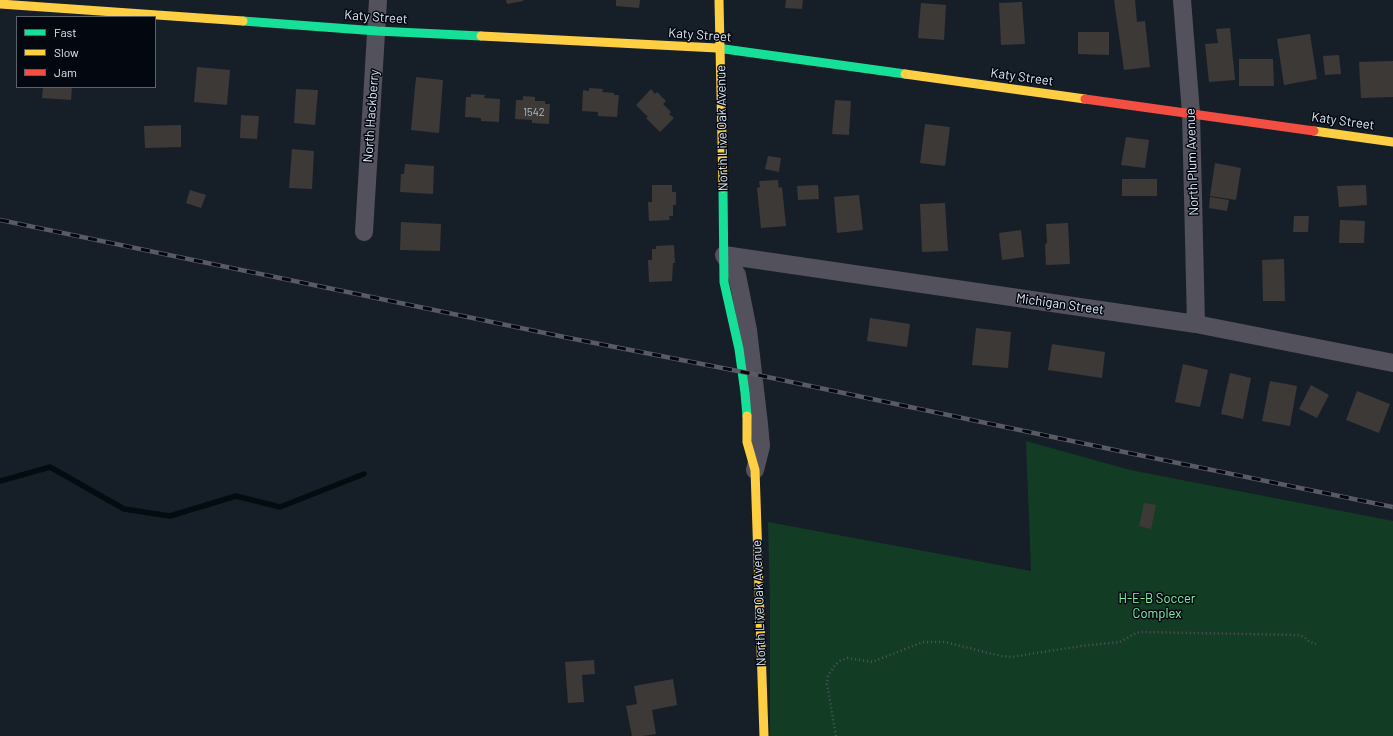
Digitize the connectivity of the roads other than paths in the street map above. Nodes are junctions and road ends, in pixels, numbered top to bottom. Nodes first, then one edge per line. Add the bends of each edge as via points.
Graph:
1 (378, 0) edge
2 (719, 0) edge
3 (1182, 0) edge
4 (29, 3) edge
5 (0, 4) edge
6 (377, 31) junction
7 (720, 48) junction
8 (1191, 113) junction
9 (1393, 142) edge
10 (364, 232) dead end
11 (724, 255) junction
12 (1196, 324) junction
13 (1393, 363) edge
14 (755, 470) joint
15 (764, 736) edge

1 - 6 street, North Hackberry
2 - 7 street, North Live Oak Avenue
3 - 8 street, North Plum Avenue
4 - 5 street, Katy Street
4 - 6 street, Katy Street
6 - 7 street, Katy Street
6 - 10 street, North Hackberry
7 - 8 street, Katy Street
7 - 11 street, North Live Oak Avenue
8 - 9 street, Katy Street
8 - 12 street, North Plum Avenue
11 - 12 street, Michigan Street
11 - 14 street, North Live Oak Avenue via 737,274 748,330 761,446
12 - 13 street, Michigan Street
14 - 15 street, North Live Oak Avenue

